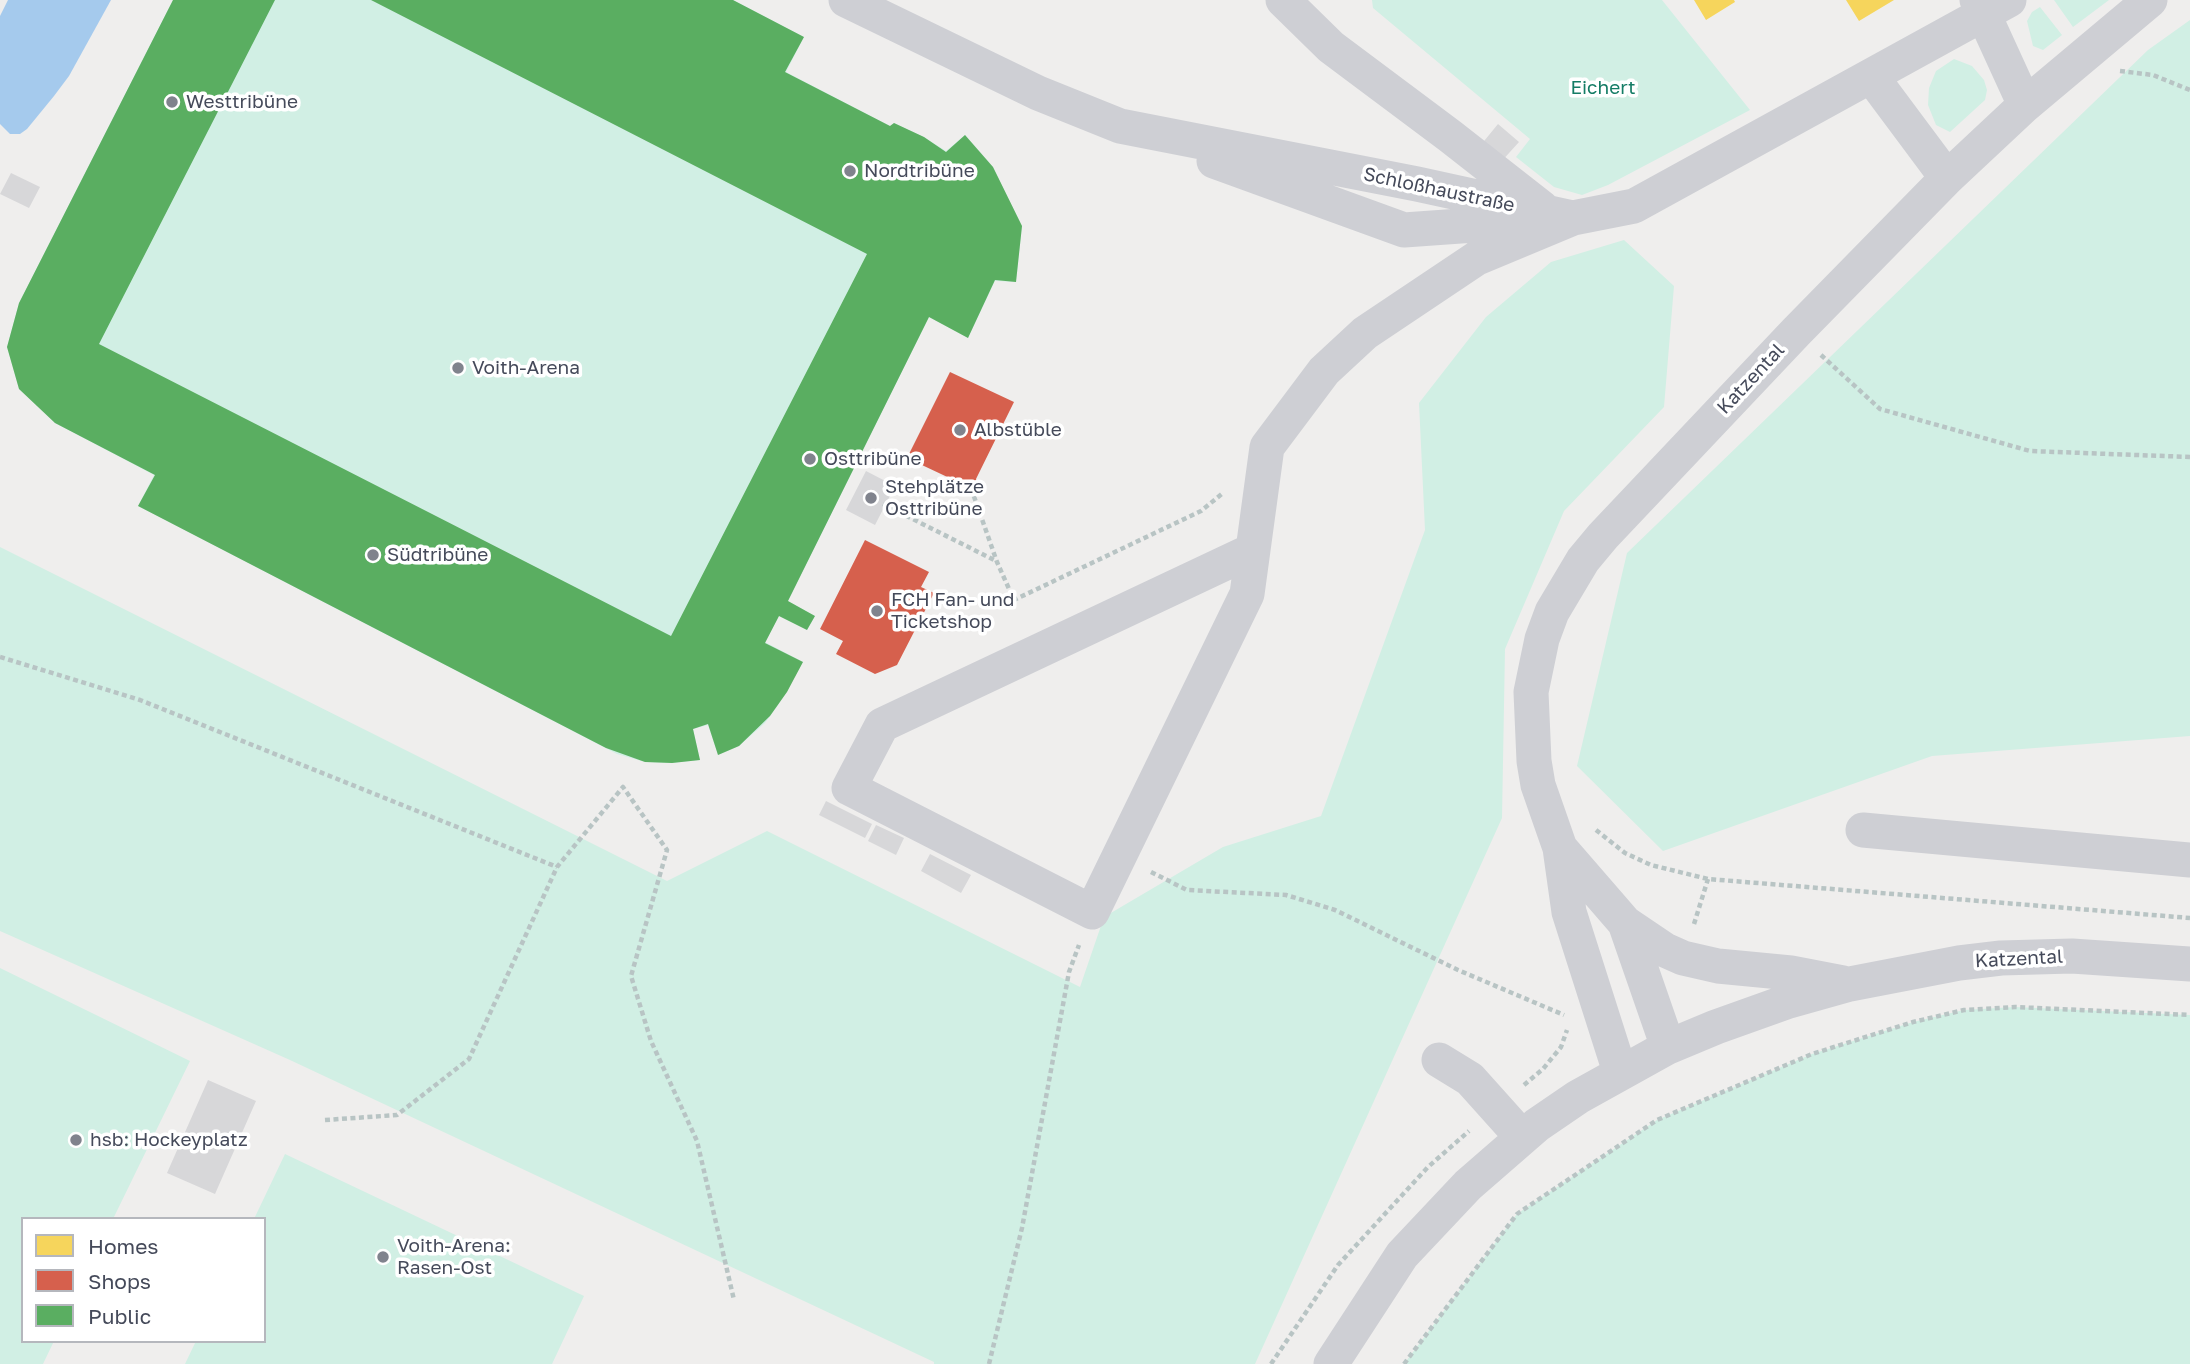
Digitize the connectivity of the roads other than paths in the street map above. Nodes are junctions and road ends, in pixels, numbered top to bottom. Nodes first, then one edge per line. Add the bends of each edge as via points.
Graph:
1 (846, 0) edge
2 (1283, 0) edge
3 (2150, 0) edge
4 (1990, 5) edge
5 (1871, 76) junction
6 (2025, 104) junction
7 (1126, 127) junction
8 (1947, 178) junction
9 (1560, 215) junction
10 (1253, 550) junction
11 (1863, 830) dead end
12 (1560, 848) junction
13 (2190, 860) edge
14 (1625, 923) junction
15 (2190, 964) edge
16 (1850, 984) junction
17 (1668, 1047) junction
18 (1439, 1060) dead end
19 (1620, 1072) junction
20 (1522, 1137) junction
21 (1331, 1364) edge

1 - 7 street, Schloßhaustraße via 1038,93
2 - 9 street via 1331,47
3 - 6 street, Katzental
4 - 5 street, Schloßhaustraße
4 - 6 street
5 - 8 street
5 - 9 street, Schloßhaustraße via 1634,206
6 - 8 street, Katzental
7 - 9 street, Schloßhaustraße
7 - 9 street via 1404,230
8 - 12 street, Katzental via 1603,536 1568,583 1542,639 1531,692 1536,773
9 - 10 street via 1477,258 1365,333 1324,371 1267,447
10 - 10 street via 881,725 849,788 1092,912 1247,594
11 - 13 street
12 - 14 street, Katzental
12 - 19 street, Katzental via 1569,912
14 - 16 street, Katzental via 1683,958
14 - 17 street, Katzental
15 - 16 street, Katzental via 2072,956 2001,958
16 - 17 street, Katzental via 1774,1006
17 - 19 street, Katzental
18 - 20 street via 1470,1079
19 - 20 street
20 - 21 street via 1468,1185 1402,1255

